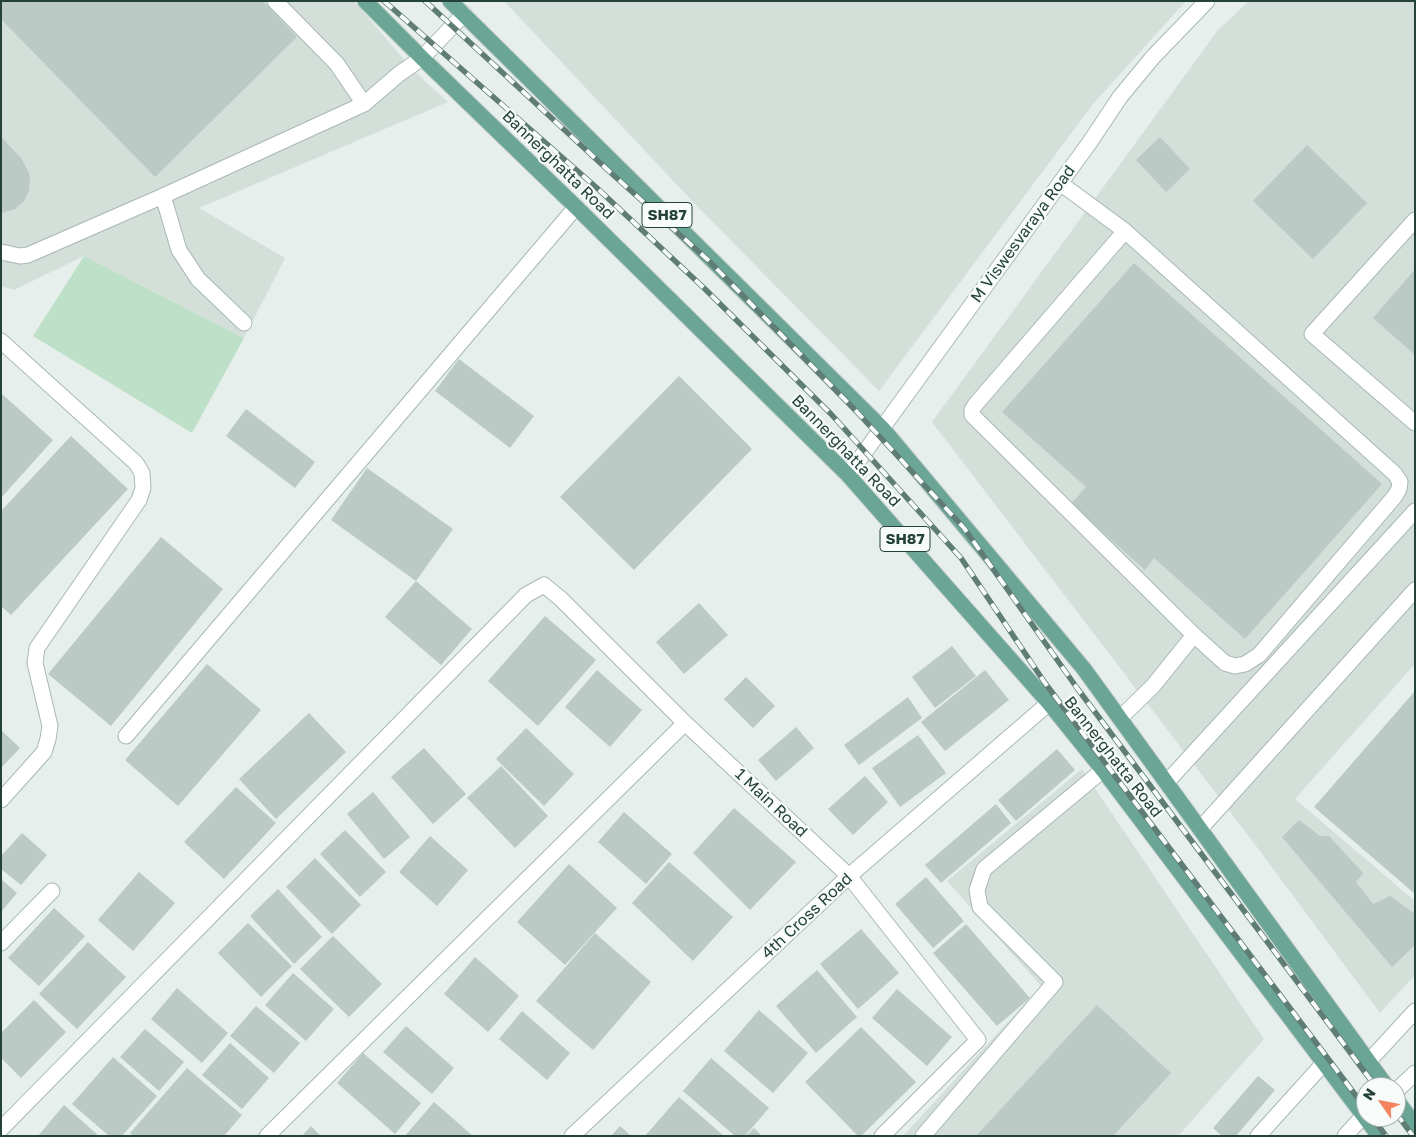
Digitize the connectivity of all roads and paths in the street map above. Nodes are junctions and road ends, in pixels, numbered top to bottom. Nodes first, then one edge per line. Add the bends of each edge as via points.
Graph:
1 (275, 1) edge
2 (365, 1) edge
3 (450, 1) edge
4 (1207, 1) edge
5 (464, 14) junction
6 (422, 58) junction
7 (364, 104) junction
8 (1060, 183) junction
9 (164, 196) junction
10 (576, 207) junction
11 (1415, 220) edge
12 (1124, 231) junction
13 (1, 252) edge
14 (244, 323) dead end
15 (1, 341) edge
16 (1415, 423) edge
17 (883, 429) junction
18 (848, 475) junction
19 (1415, 511) edge
20 (1415, 590) edge
21 (1194, 635) junction
22 (1049, 703) junction
23 (1120, 718) junction
24 (685, 723) junction
25 (126, 736) dead end
26 (1103, 770) junction
27 (1166, 782) junction
28 (1, 800) edge
29 (1200, 829) junction
30 (849, 876) junction
31 (52, 890) dead end
32 (1, 943) edge
33 (1415, 1011) edge
34 (1368, 1061) junction
35 (1324, 1063) junction
36 (1380, 1077) edge
37 (1356, 1105) edge
38 (1406, 1113) edge
39 (1356, 1124) edge
40 (1415, 1125) edge
41 (1, 1129) edge
42 (268, 1136) edge
43 (572, 1136) edge
44 (882, 1136) edge
45 (923, 1136) edge
46 (1258, 1136) edge
47 (1345, 1136) edge

1 - 7 street via 337,64
2 - 6 main road, Bannerghatta Road / SH87
3 - 5 main road, Bannerghatta Road / SH87
4 - 8 street, M Viswesvaraya Road via 1126,90
5 - 6 street
5 - 17 main road, Bannerghatta Road / SH87
6 - 7 street
6 - 10 main road, Bannerghatta Road / SH87
7 - 9 street
8 - 12 street
8 - 17 street, M Viswesvaraya Road
9 - 13 street via 28,255
9 - 14 street via 179,250 198,279
10 - 18 main road, Bannerghatta Road / SH87
10 - 25 street
11 - 16 street via 1312,334
12 - 21 street via 975,405 972,415
12 - 21 street via 1395,474 1400,482 1395,496 1259,655 1245,664 1234,666 1225,663
15 - 28 street via 136,463 142,473 143,488 139,500 37,648 35,663 50,726 48,739 44,752
17 - 18 street, M Viswesvaraya Road
17 - 23 main road, Bannerghatta Road / SH87 via 1084,669
18 - 22 main road, Bannerghatta Road / SH87
19 - 27 street
20 - 29 street
21 - 23 street via 1154,686
22 - 26 main road, Bannerghatta Road / SH87
22 - 30 street, 4th Cross Road
23 - 27 main road, Bannerghatta Road / SH87
24 - 30 street, 1 Main Road
24 - 41 street, 1 Main Road via 544,585 526,595
24 - 42 street
26 - 35 main road, Bannerghatta Road / SH87
26 - 45 street via 984,869 977,890 980,907 1055,982
27 - 29 main road, Bannerghatta Road / SH87
29 - 34 main road, Bannerghatta Road / SH87
30 - 43 street, 4th Cross Road
30 - 44 street, 1 Main Road via 978,1040
31 - 32 street
33 - 34 street
34 - 36 main road, Bannerghatta Road / SH87
35 - 37 main road, Bannerghatta Road / SH87
35 - 46 street
38 - 40 main road
39 - 47 street

